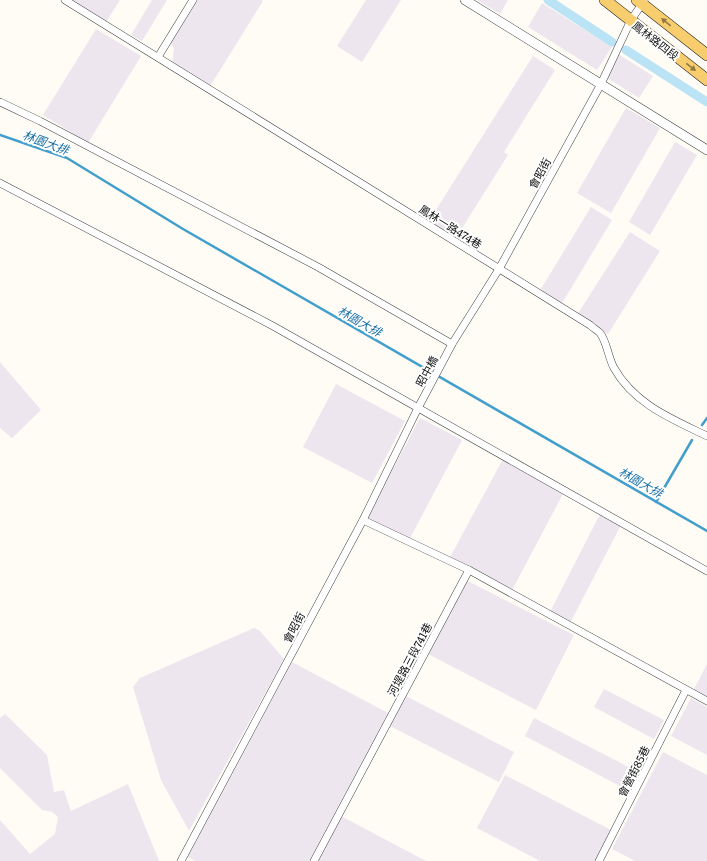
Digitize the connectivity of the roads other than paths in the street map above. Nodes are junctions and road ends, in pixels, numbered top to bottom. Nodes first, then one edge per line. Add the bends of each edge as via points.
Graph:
1 (65, 0) edge
2 (193, 0) edge
3 (465, 0) edge
4 (605, 0) edge
5 (641, 1) edge
6 (631, 20) junction
7 (707, 55) edge
8 (158, 57) junction
9 (707, 80) edge
10 (601, 84) junction
11 (0, 102) edge
12 (707, 150) edge
13 (0, 183) edge
14 (499, 269) junction
15 (451, 347) junction
16 (420, 405) junction
17 (707, 436) edge
18 (363, 520) junction
19 (469, 570) junction
20 (707, 571) edge
21 (686, 690) junction
22 (707, 701) edge
23 (181, 861) edge
24 (314, 861) edge
25 (599, 861) edge

1 - 8 street, 鳳林一路474巷
2 - 8 street
3 - 10 street
4 - 6 main road, 鳳林路四段
5 - 6 street, 會昭街
7 -> 5 main road, 鳳林路四段
6 -> 9 main road, 鳳林路四段
6 - 10 street, 會昭街
8 - 14 street, 鳳林一路474巷
10 - 12 street
10 - 14 street, 會昭街
11 - 15 street via 318,267
13 - 16 street
14 - 15 street, 會昭街
14 - 17 street, 鳳林一路474巷 via 590,325 600,334 613,367 623,382 644,403
15 - 16 street, 昭中橋
16 - 18 street, 會昭街
16 - 20 street
18 - 19 street
18 - 23 street, 會昭街
19 - 21 street
19 - 24 street, 河堤路三段741巷
21 - 22 street
21 - 25 street, 會營街85巷

